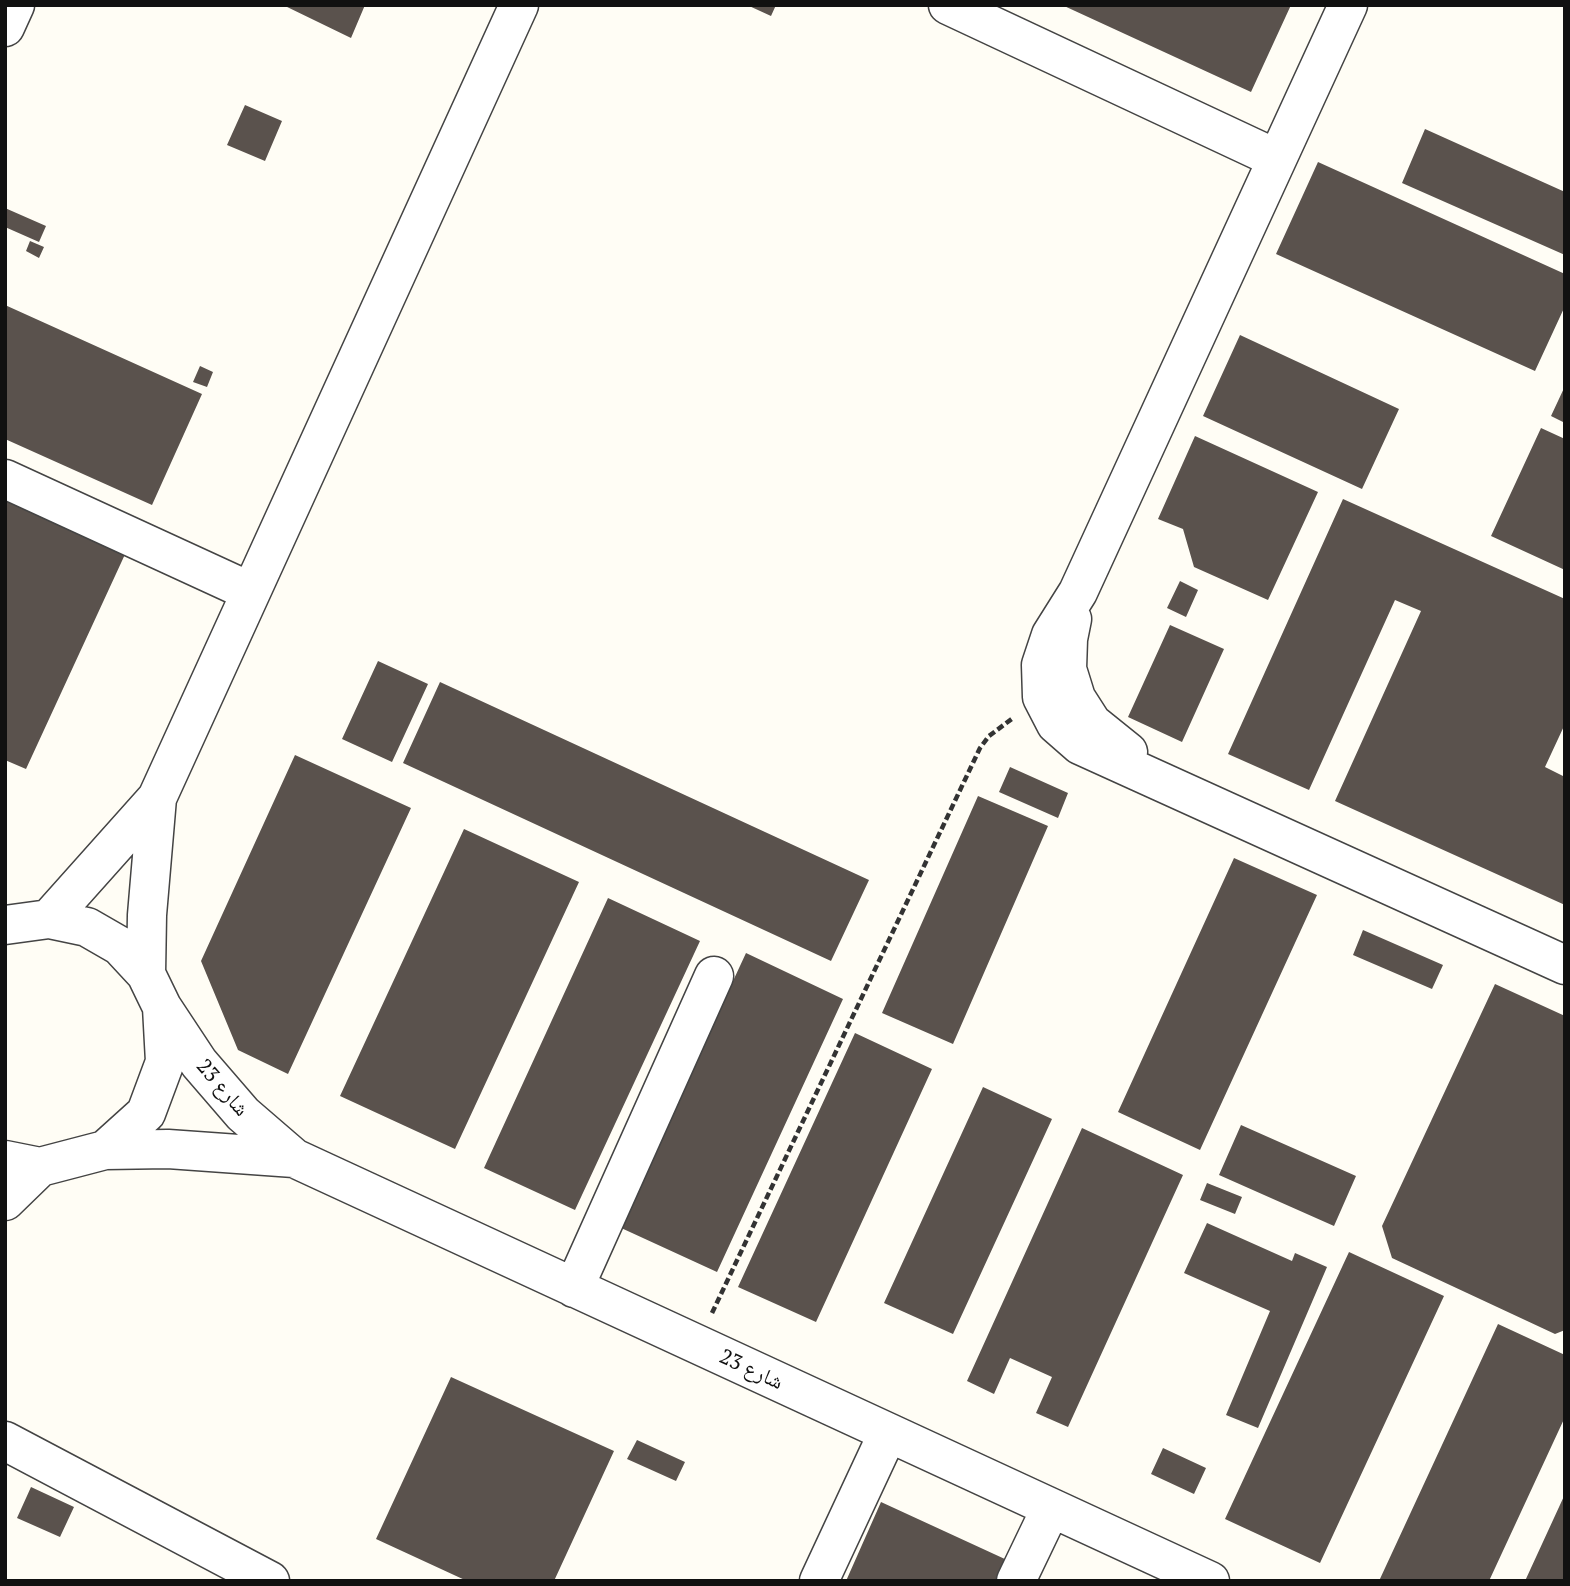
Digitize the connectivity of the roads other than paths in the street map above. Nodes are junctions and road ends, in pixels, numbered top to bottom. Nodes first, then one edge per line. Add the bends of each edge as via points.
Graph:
1 (15, 5) edge
2 (519, 5) edge
3 (948, 5) edge
4 (1348, 5) edge
5 (5, 27) edge
6 (1277, 159) junction
7 (5, 480) edge
8 (251, 592) junction
9 (1078, 592) junction
10 (1172, 785) junction
11 (157, 798) junction
12 (50, 919) junction
13 (5, 925) edge
14 (1565, 965) edge
15 (146, 974) junction
16 (714, 976) dead end
17 (162, 1007) junction
18 (105, 1150) junction
19 (294, 1158) junction
20 (22, 1163) edge
21 (5, 1201) edge
22 (574, 1288) junction
23 (888, 1433) junction
24 (5, 1440) edge
25 (1051, 1508) junction
26 (270, 1581) edge
27 (819, 1581) edge
28 (1016, 1581) edge
29 (1210, 1581) edge

1 - 5 street
2 - 8 street
3 - 6 street
4 - 6 street
6 - 9 street
7 - 8 street
8 - 11 street
9 - 10 street via 1067,669 1076,698 1092,723
9 - 10 street via 1044,655 1042,697 1056,724 1080,745
10 - 14 street
11 - 12 street
11 - 15 street
12 - 13 street
12 - 15 street via 87,927 120,946
15 - 17 street
16 - 22 street
17 - 18 street via 166,1062 146,1113
17 - 19 street, شارع 23 via 199,1063 243,1114
18 - 19 street, شارع 23 via 181,1149
18 - 20 street
19 - 22 street, شارع 23
20 - 21 street
22 - 23 street, شارع 23
23 - 25 street, شارع 23
23 - 27 street
24 - 26 street
25 - 28 street
25 - 29 street, شارع 23

